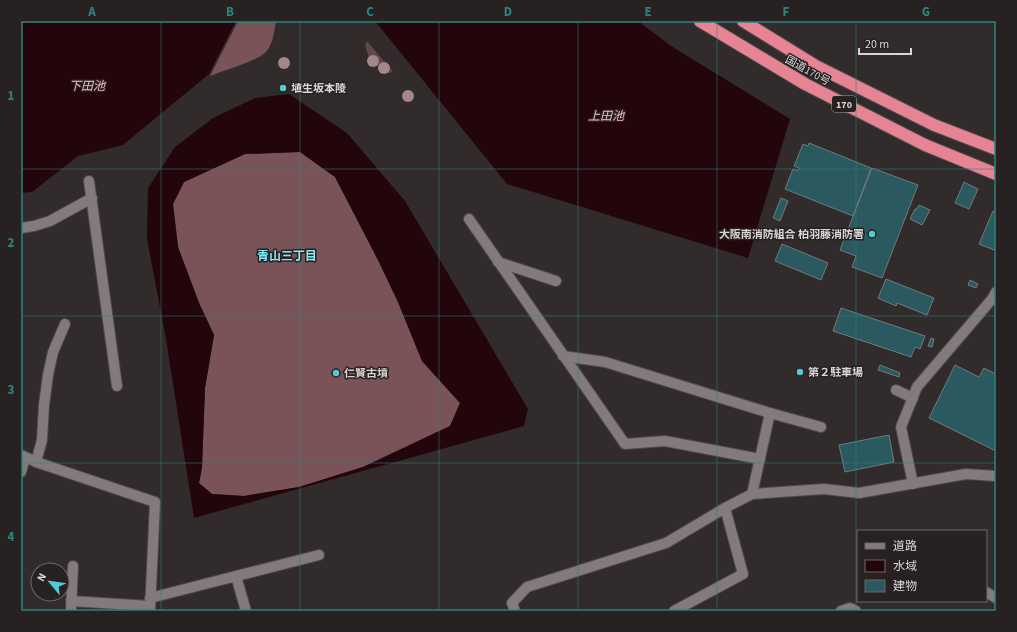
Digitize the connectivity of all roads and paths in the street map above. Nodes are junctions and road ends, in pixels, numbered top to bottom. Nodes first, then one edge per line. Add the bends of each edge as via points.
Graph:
1 (700, 21) edge
2 (743, 21) edge
3 (996, 149) edge
4 (996, 174) edge
5 (89, 181) dead end
6 (92, 198) junction
7 (469, 219) dead end
8 (21, 228) edge
9 (498, 262) junction
10 (556, 281) dead end
11 (996, 292) edge
12 (65, 324) dead end
13 (563, 356) junction
14 (117, 386) dead end
15 (896, 390) dead end
16 (913, 398) junction
17 (770, 413) junction
18 (821, 427) dead end
19 (23, 456) edge
20 (760, 459) junction
21 (36, 462) junction
22 (21, 472) edge
23 (996, 476) edge
24 (913, 484) junction
25 (752, 494) junction
26 (725, 508) junction
27 (319, 554) dead end
28 (73, 566) dead end
29 (236, 576) junction
30 (987, 593) edge
31 (996, 598) edge
32 (150, 605) edge
33 (71, 606) edge
34 (246, 611) edge
35 (515, 611) edge
36 (674, 611) edge
37 (841, 611) edge
38 (856, 611) edge

1 - 4 highway, 国道170号 / 170 via 805,84 925,145
2 - 3 highway, 国道170号 / 170 via 816,66 934,125
5 - 6 street
6 - 8 street via 50,221
6 - 14 street
7 - 9 street
9 - 10 street
9 - 13 street
11 - 16 street via 917,387
12 - 21 street via 48,374 42,440
13 - 17 street via 605,362
13 - 20 street via 625,444 665,441
15 - 16 street
16 - 24 street via 901,427
17 - 18 street
17 - 20 street
19 - 21 street
19 - 22 street
20 - 25 street
21 - 32 street via 155,502
23 - 24 street via 966,474
24 - 25 street via 859,493 824,489
25 - 26 street
26 - 35 street via 666,543 527,586 512,603
26 - 36 street via 743,574
27 - 29 street
28 - 33 street
29 - 32 street
29 - 34 street
30 - 31 street
32 - 33 street
37 - 38 street via 850,608

